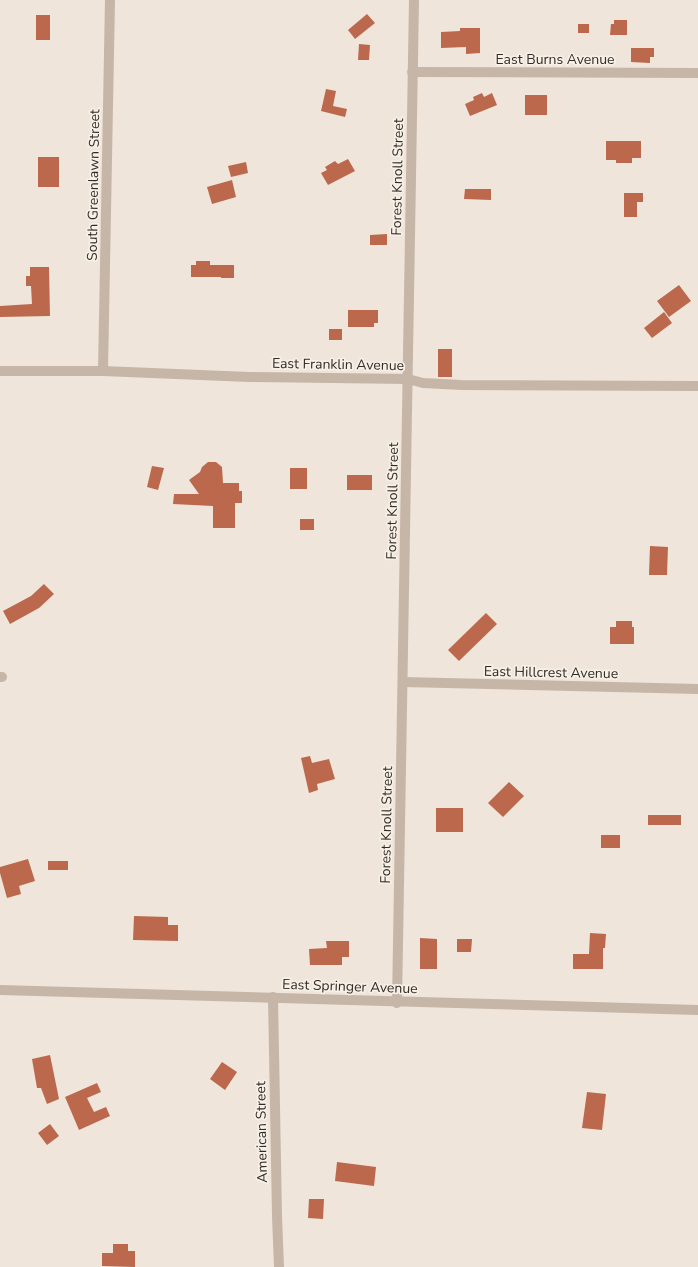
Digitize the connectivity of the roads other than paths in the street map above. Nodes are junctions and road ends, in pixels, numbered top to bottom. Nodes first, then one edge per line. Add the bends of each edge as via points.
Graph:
1 (110, 0) edge
2 (414, 0) edge
3 (412, 72) junction
4 (698, 73) edge
5 (0, 371) edge
6 (103, 371) junction
7 (408, 379) junction
8 (698, 386) edge
9 (403, 682) junction
10 (698, 689) edge
11 (0, 990) edge
12 (273, 997) junction
13 (397, 1002) junction
14 (698, 1010) edge
15 (279, 1267) edge

1 - 6 street, South Greenlawn Street
2 - 3 street, Forest Knoll Street
3 - 4 street, East Burns Avenue
3 - 7 street, Forest Knoll Street
5 - 6 street, East Franklin Avenue
6 - 7 street, East Franklin Avenue
7 - 8 street, East Franklin Avenue via 423,383 461,385
7 - 9 street, Forest Knoll Street
9 - 10 street, East Hillcrest Avenue
9 - 13 street, Forest Knoll Street
11 - 12 street, East Springer Avenue
12 - 13 street, East Springer Avenue
12 - 15 street, American Street
13 - 14 street, East Springer Avenue

